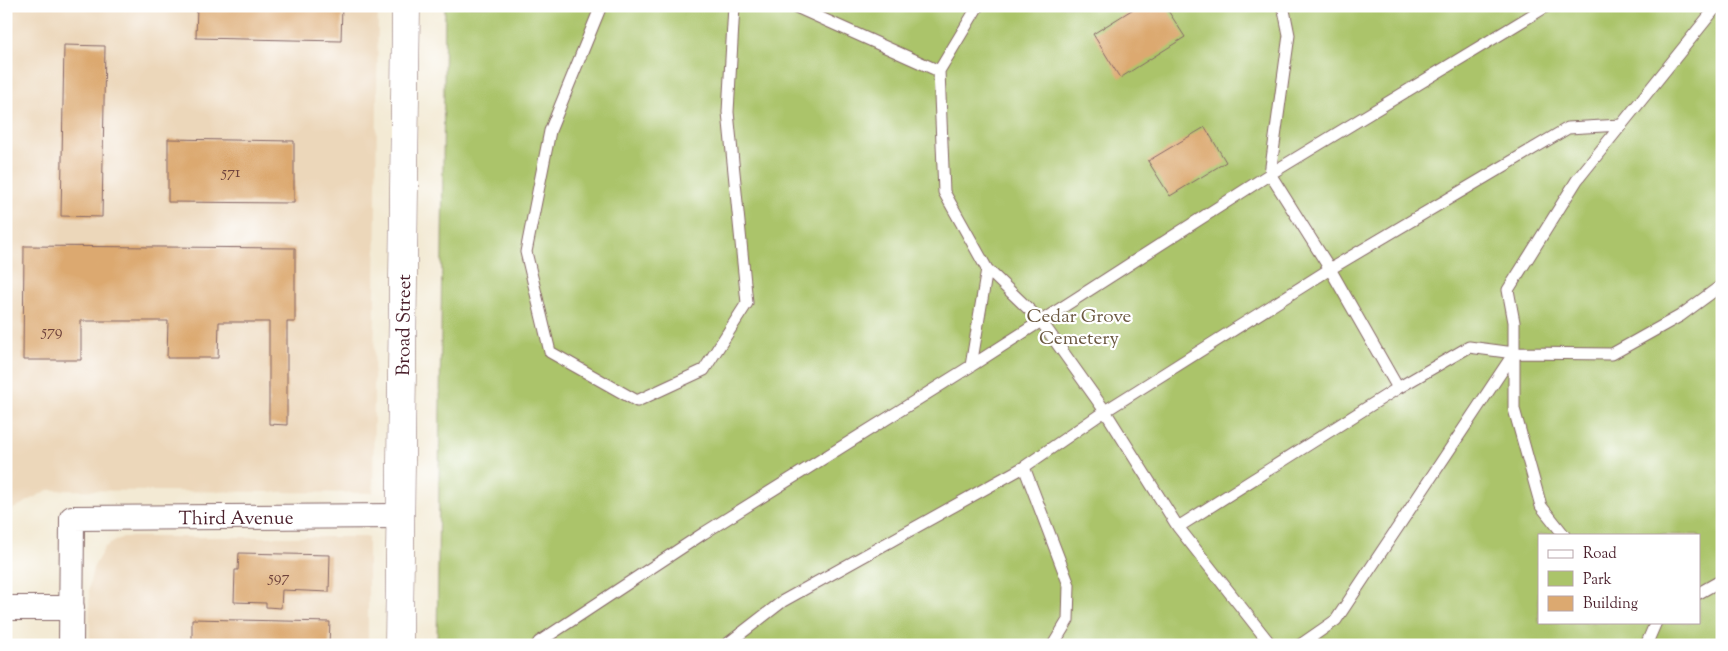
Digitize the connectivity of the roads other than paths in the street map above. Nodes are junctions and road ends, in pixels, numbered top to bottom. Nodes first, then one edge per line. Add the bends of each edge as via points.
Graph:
1 (406, 6) edge
2 (601, 6) edge
3 (734, 6) edge
4 (794, 6) edge
5 (978, 6) edge
6 (1547, 6) edge
7 (1717, 6) edge
8 (1285, 7) edge
9 (938, 71) junction
10 (1621, 125) junction
11 (1270, 174) junction
12 (987, 269) junction
13 (1330, 270) junction
14 (1722, 285) edge
15 (1041, 322) junction
16 (1514, 353) junction
17 (971, 366) junction
18 (1398, 388) junction
19 (1105, 411) junction
20 (1024, 467) junction
21 (400, 516) junction
22 (1178, 526) junction
23 (1563, 534) edge
24 (1722, 580) edge
25 (1700, 592) edge
26 (6, 608) edge
27 (72, 608) junction
28 (1655, 624) edge
29 (71, 645) edge
30 (399, 645) edge
31 (537, 645) edge
32 (726, 645) edge
33 (1053, 645) edge
34 (1271, 645) edge
35 (1300, 645) edge
36 (1646, 645) edge

1 - 21 main road, Broad Street
2 - 3 lane via 550,131 526,252 550,352 637,401 704,370 747,303 728,112
4 - 9 lane
5 - 9 lane
6 - 11 lane
7 - 10 lane
8 - 11 lane via 1289,35
9 - 12 lane via 944,192
10 - 13 lane via 1568,128
10 - 16 lane via 1577,180 1508,290 1514,322
11 - 13 lane
11 - 15 lane
12 - 15 lane
12 - 17 lane
13 - 18 lane
13 - 19 lane
14 - 16 lane via 1680,316 1612,354
15 - 17 lane
15 - 19 lane
16 - 18 lane via 1469,347
16 - 23 lane via 1514,409 1541,506
16 - 35 lane via 1336,620
17 - 31 lane via 704,533
18 - 22 lane
19 - 20 lane
19 - 22 lane
20 - 32 lane via 783,601
20 - 33 lane via 1069,585 1068,620
21 - 27 street, Third Avenue via 72,518
21 - 30 main road, Broad Street
22 - 34 lane
24 - 25 lane
26 - 27 street
27 - 29 street
28 - 36 lane

